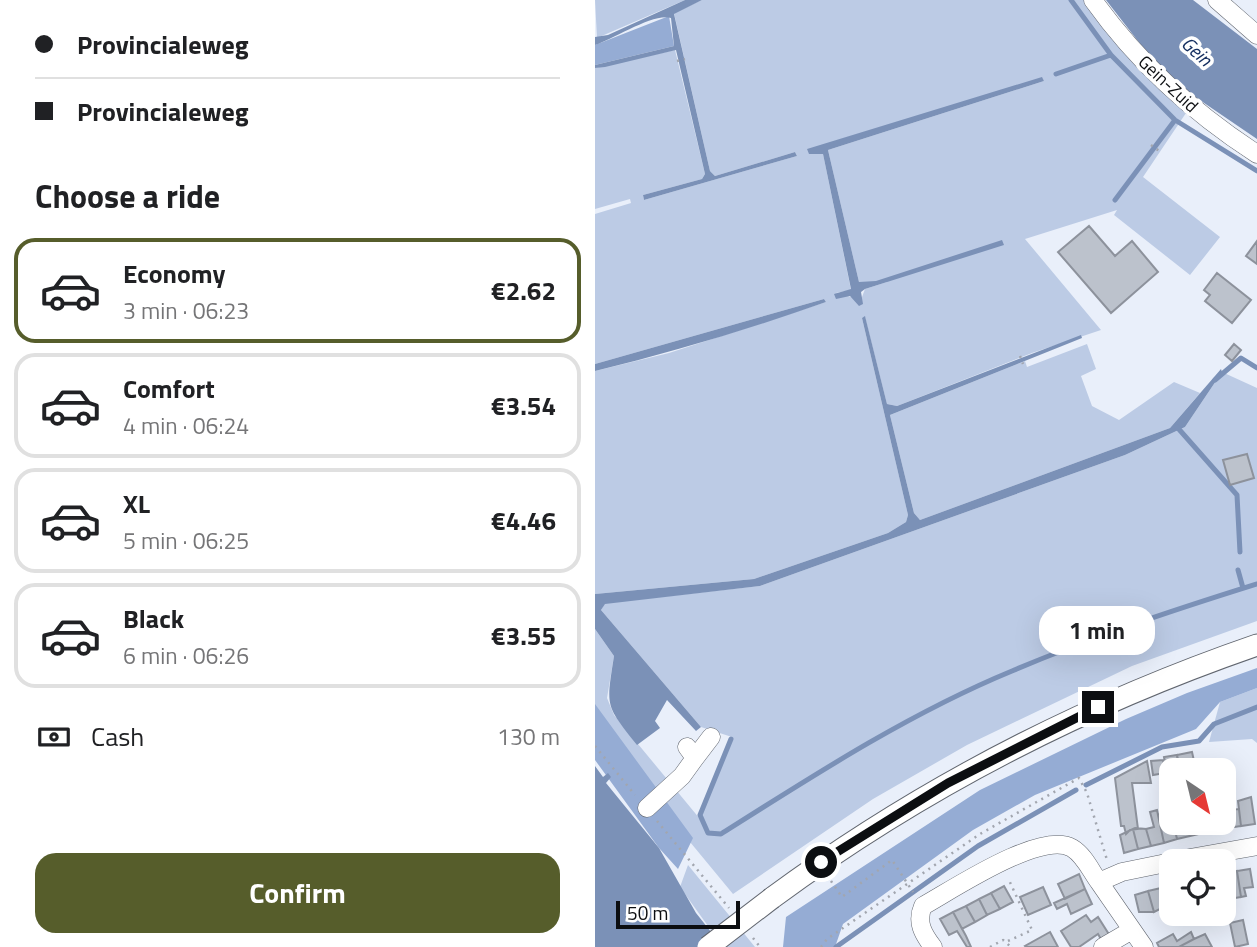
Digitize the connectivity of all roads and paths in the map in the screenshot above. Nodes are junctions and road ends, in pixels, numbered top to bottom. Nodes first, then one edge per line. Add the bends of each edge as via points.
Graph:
1 (1093, 0) edge
2 (1217, 0) edge
3 (1257, 35) edge
4 (685, 59) dead end
5 (677, 61) dead end
6 (1151, 145) dead end
7 (1162, 153) dead end
8 (1257, 154) edge
9 (1020, 356) dead end
10 (1023, 364) dead end
11 (1257, 645) edge
12 (711, 737) dead end
13 (647, 808) dead end
14 (1257, 846) edge
15 (1236, 850) edge
16 (682, 852) dead end
17 (1001, 863) junction
18 (1159, 864) edge
19 (826, 875) dead end
20 (1099, 882) junction
21 (910, 887) dead end
22 (730, 909) dead end
23 (1132, 930) junction
24 (753, 938) dead end
25 (1008, 941) junction
26 (708, 947) edge
27 (760, 947) edge
28 (933, 947) edge
29 (990, 947) edge
30 (1011, 947) edge
31 (1103, 947) edge
32 (1144, 947) edge

1 - 8 street, Gein-Zuid via 1182,101
2 - 3 street
4 - 5 path
6 - 7 path
9 - 10 path
11 - 26 main road, bridge via 1148,685 998,756 858,837
12 - 13 street via 691,752 683,776
14 - 15 street
16 - 22 path
17 - 20 street via 1043,846 1062,844 1080,854
17 - 25 path via 1032,930
17 - 28 street via 923,906 921,928
18 - 20 street
19 - 21 path via 842,897 893,860
20 - 23 street
23 - 31 street
23 - 32 street
24 - 27 path
25 - 29 path
25 - 30 path

